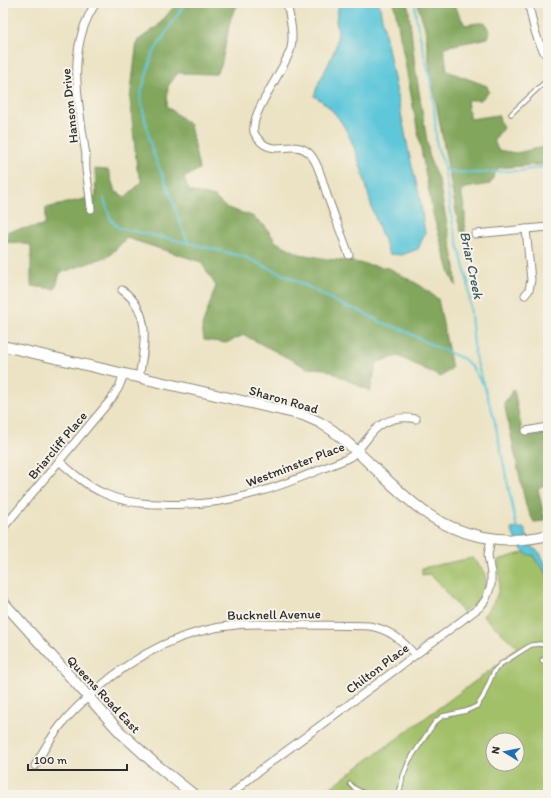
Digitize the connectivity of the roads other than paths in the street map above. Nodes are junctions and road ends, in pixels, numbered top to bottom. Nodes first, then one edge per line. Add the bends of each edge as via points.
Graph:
1 (96, 3) edge
2 (287, 3) edge
3 (529, 3) edge
4 (548, 58) edge
5 (548, 80) edge
6 (511, 114) dead end
7 (91, 210) dead end
8 (548, 227) edge
9 (526, 229) junction
10 (475, 234) dead end
11 (349, 255) dead end
12 (122, 290) dead end
13 (525, 295) dead end
14 (3, 346) edge
15 (124, 374) junction
16 (139, 377) junction
17 (416, 419) dead end
18 (548, 427) edge
19 (526, 431) dead end
20 (357, 452) junction
21 (59, 461) junction
22 (3, 528) edge
23 (548, 535) edge
24 (491, 538) junction
25 (3, 602) edge
26 (548, 646) edge
27 (414, 655) junction
28 (542, 660) dead end
29 (548, 665) edge
30 (548, 690) edge
31 (88, 697) junction
32 (548, 698) edge
33 (35, 766) dead end
34 (350, 784) dead end
35 (194, 795) edge
36 (232, 795) edge
37 (367, 795) edge
38 (399, 795) edge

1 - 7 street, Hanson Drive via 80,38 76,68
2 - 11 street via 292,33 290,50 256,116 255,133 259,140 269,147 296,147 312,156
3 - 4 street via 534,29
5 - 6 lane
8 - 9 street
9 - 10 street
9 - 13 street via 531,280
12 - 16 street via 136,303 144,326 144,351
14 - 15 street, Sharon Road
15 - 16 street, Sharon Road
15 - 21 street, Briarcliff Place via 117,391
16 - 20 street, Sharon Road via 303,415 328,427
17 - 20 street, Westminster Place via 401,417 381,424
18 - 19 street
20 - 21 street, Westminster Place via 348,458 262,491 216,501 185,504 122,500 87,484
20 - 24 street, Sharon Road via 428,514 458,529
21 - 22 street, Briarcliff Place
23 - 24 street, Sharon Road via 521,539
24 - 27 street, Chilton Place via 488,555 491,585 483,603 476,611
25 - 31 street, Queens Road East
26 - 38 lane via 531,645 501,664 494,671 477,706 443,716 435,722 409,761
27 - 31 street, Bucknell Avenue via 395,636 372,627 253,624 228,626 193,633 152,649 117,672
27 - 36 street, Chilton Place via 259,771
28 - 29 lane
30 - 32 lane
31 - 33 street, Bucknell Avenue via 56,730
31 - 35 street, Queens Road East via 144,755
34 - 37 lane

